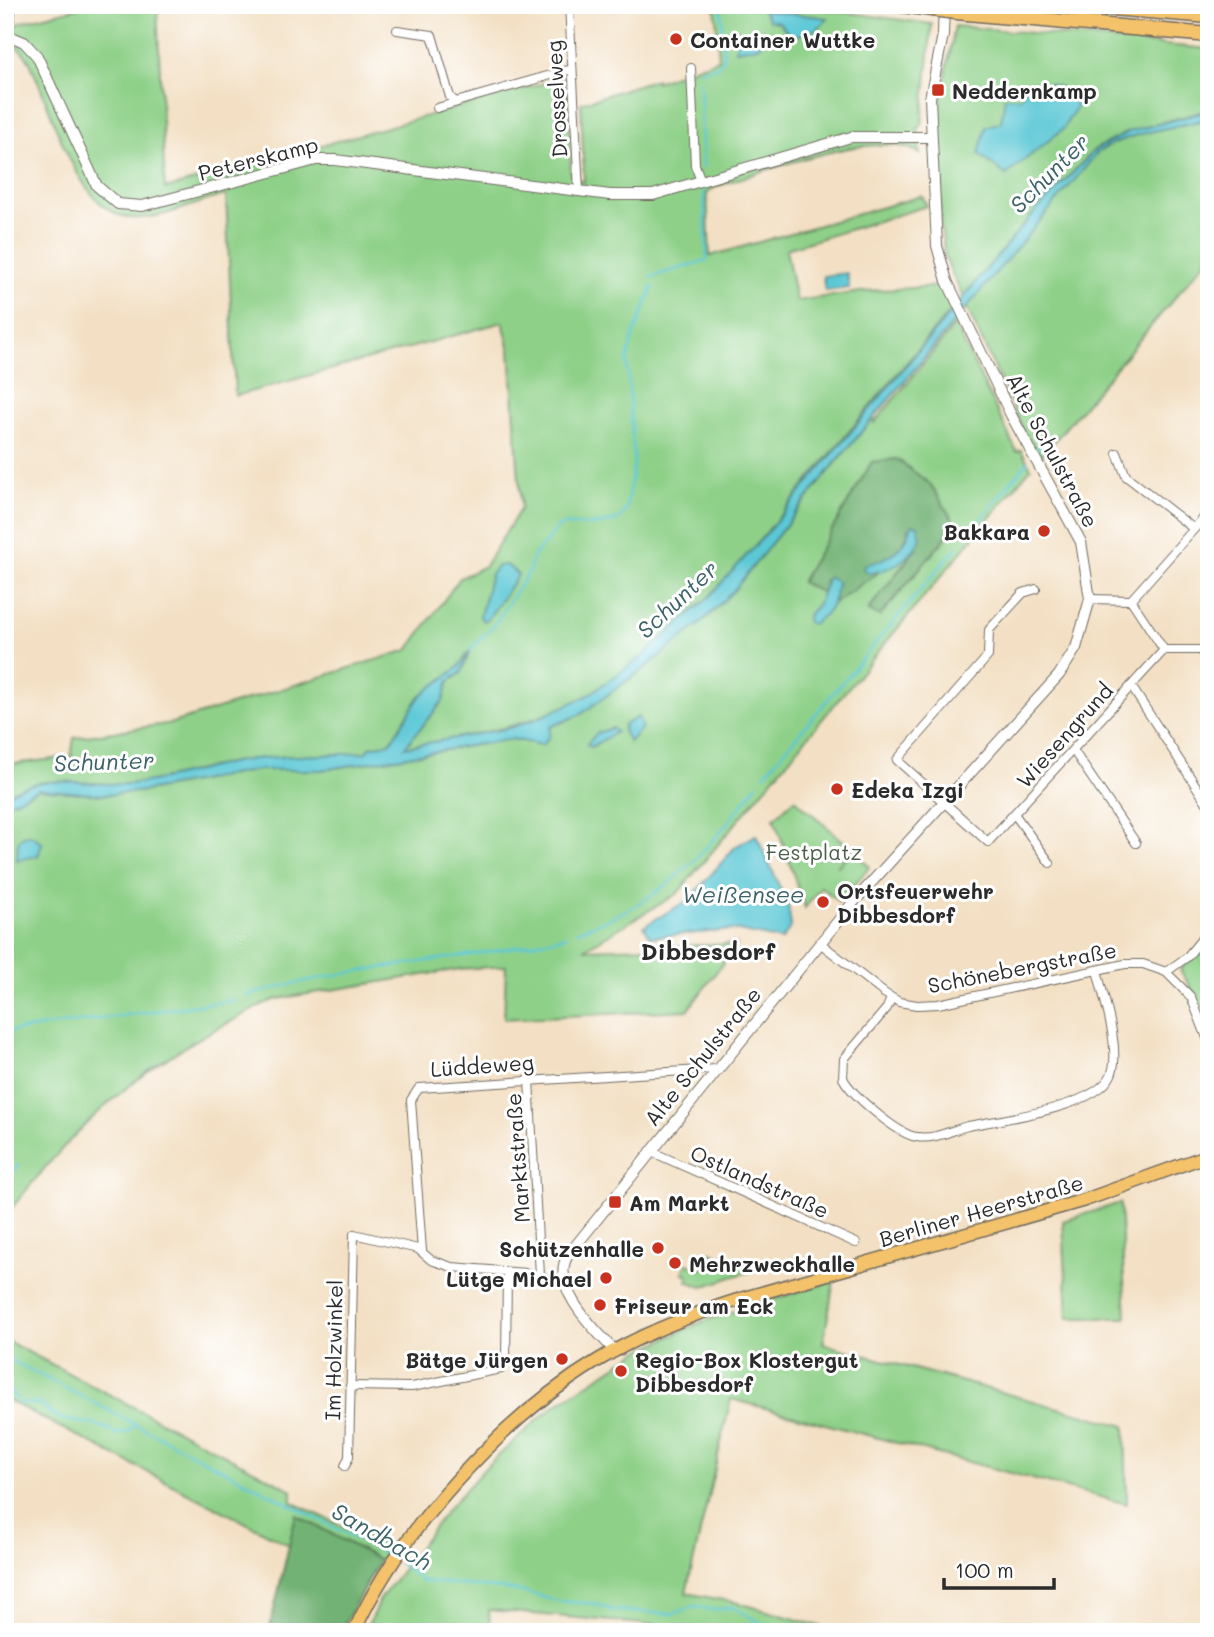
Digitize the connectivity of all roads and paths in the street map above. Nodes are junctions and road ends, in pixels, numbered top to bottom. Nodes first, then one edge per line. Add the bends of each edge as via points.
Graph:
1 (12, 5) edge
2 (569, 5) edge
3 (902, 5) edge
4 (1076, 5) edge
5 (944, 9) edge
6 (1209, 16) edge
7 (397, 30) dead end
8 (7, 34) edge
9 (1209, 35) edge
10 (691, 68) dead end
11 (572, 69) junction
12 (458, 102) junction
13 (437, 108) dead end
14 (931, 137) junction
15 (701, 181) junction
16 (579, 191) junction
17 (1117, 453) dead end
18 (1209, 512) edge
19 (1194, 529) junction
20 (1036, 589) dead end
21 (1090, 599) junction
22 (1131, 600) junction
23 (1209, 643) edge
24 (1164, 650) junction
25 (1201, 650) junction
26 (1209, 662) edge
27 (1131, 686) junction
28 (1073, 750) junction
29 (944, 804) junction
30 (1209, 806) edge
31 (1015, 815) junction
32 (1136, 843) dead end
33 (1050, 863) dead end
34 (1209, 930) edge
35 (820, 943) junction
36 (1097, 970) junction
37 (1166, 972) junction
38 (891, 998) junction
39 (1209, 1043) edge
40 (716, 1069) junction
41 (529, 1080) junction
42 (650, 1152) junction
43 (1209, 1155) edge
44 (856, 1243) dead end
45 (422, 1251) junction
46 (507, 1272) junction
47 (540, 1276) junction
48 (565, 1284) junction
49 (615, 1350) junction
50 (350, 1386) junction
51 (345, 1466) dead end
52 (354, 1632) edge

1 - 8 street
2 - 11 street, Drosselweg
3 - 5 highway
4 - 6 highway
5 - 9 highway
5 - 14 street, Alte Schulstraße via 930,98
7 - 12 street via 432,36 450,97
8 - 16 street, Peterskamp via 33,50 89,174 100,191 118,204 154,205 326,160
10 - 15 street via 695,166
11 - 12 street
11 - 16 street, Drosselweg
12 - 13 street
14 - 15 street, Peterskamp via 851,137
14 - 21 street, Alte Schulstraße via 937,246 953,293 1028,450 1078,535
15 - 16 street, Peterskamp via 645,196
17 - 19 street via 1126,475
18 - 19 street
19 - 22 street
20 - 29 street via 1023,593 989,630 988,656 898,756 899,764
21 - 22 street
21 - 29 street, Alte Schulstraße via 1076,648 1059,675
22 - 24 street
23 - 25 street
24 - 25 street
24 - 27 street, Wiesengrund
25 - 26 street
27 - 28 street, Wiesengrund
27 - 30 street
28 - 31 street, Wiesengrund
28 - 32 street
29 - 31 street, Wiesengrund via 988,842
29 - 35 street, Alte Schulstraße
31 - 33 street
34 - 37 street via 1187,957
35 - 38 street, Schönebergstraße
35 - 40 street, Alte Schulstraße
36 - 37 street, Schönebergstraße via 1133,963
36 - 38 street, Schönebergstraße via 938,1004 917,1005
36 - 38 street via 1115,1057 1103,1086 1025,1116 928,1138 905,1134 843,1078 844,1059
37 - 39 street via 1191,997
40 - 41 street, Lüddeweg
40 - 42 street, Alte Schulstraße
41 - 45 street, Lüddeweg via 426,1086 412,1094
41 - 47 street, Marktstraße
42 - 44 street, Ostlandstraße
42 - 48 street, Alte Schulstraße via 566,1259 562,1270
43 - 49 main road, Berliner Heerstraße via 1086,1200 717,1306
45 - 46 street via 452,1268
45 - 50 street, Im Holzwinkel via 354,1234
46 - 47 street
46 - 50 street via 506,1361 501,1369 412,1387
47 - 48 street
48 - 49 street
49 - 52 main road, Berliner Heerstraße via 578,1373 463,1475 388,1567
50 - 51 street, Im Holzwinkel

